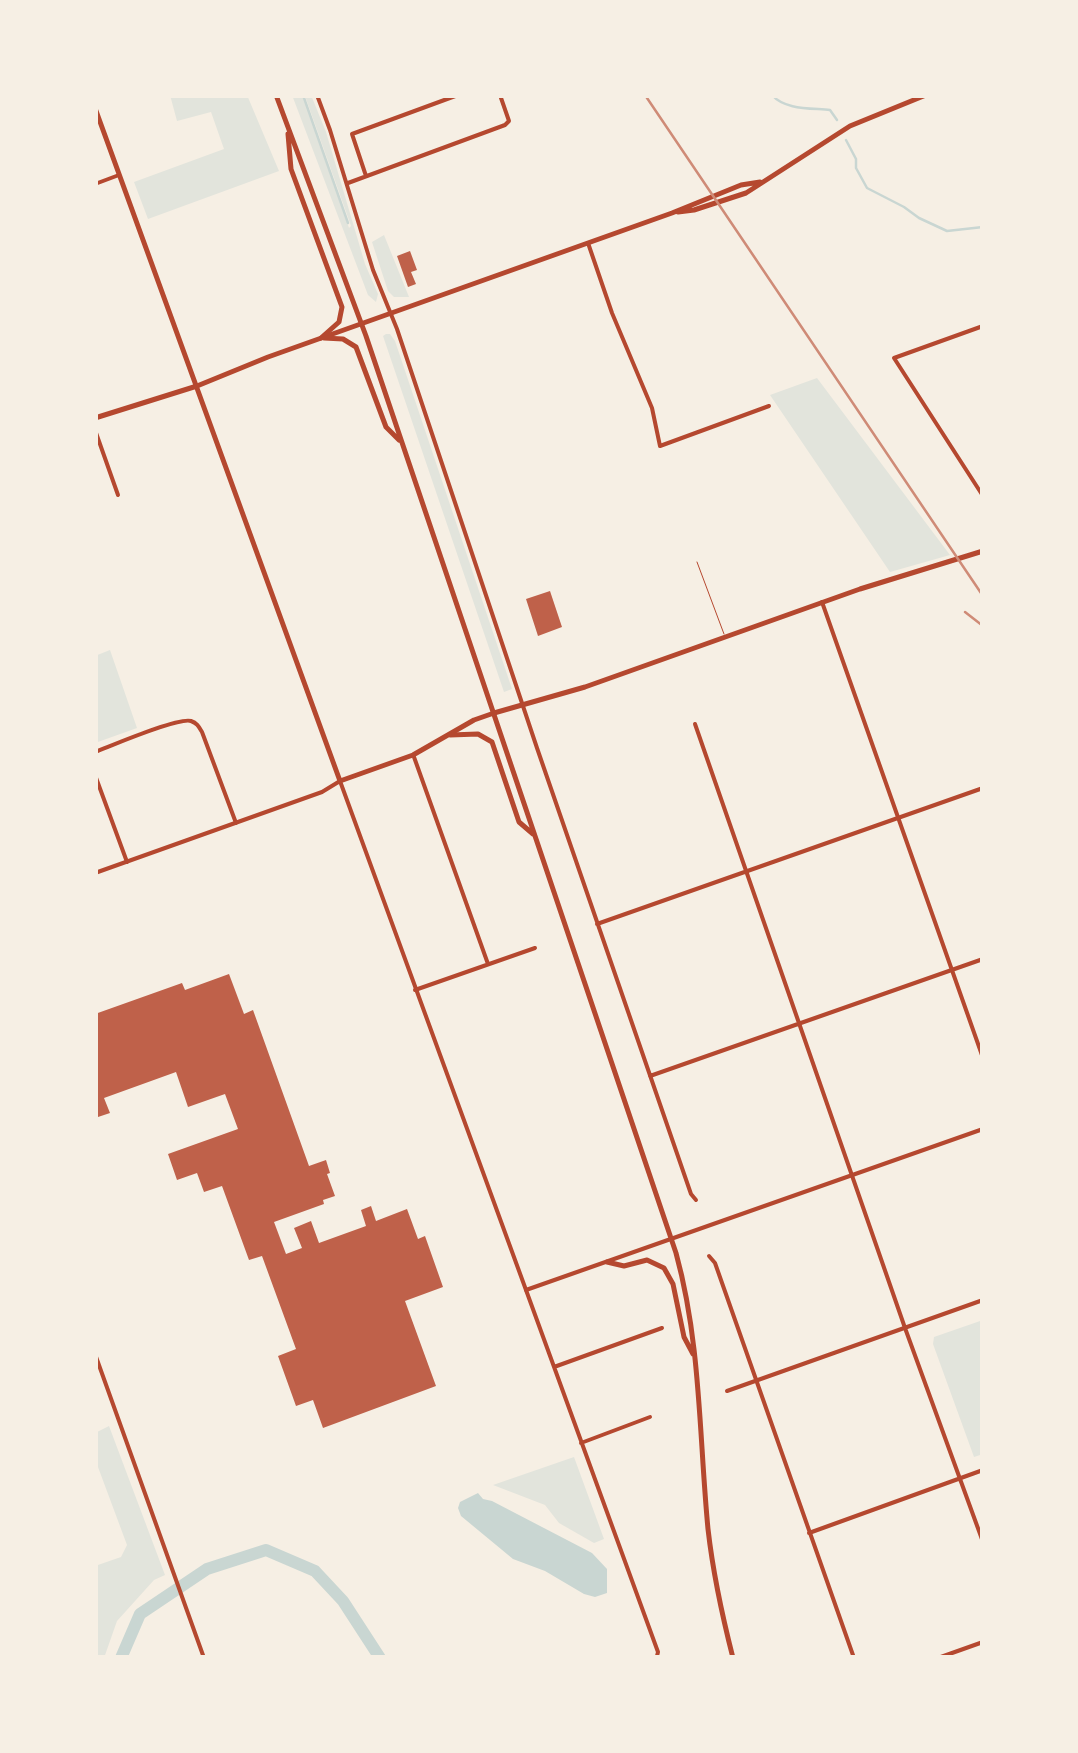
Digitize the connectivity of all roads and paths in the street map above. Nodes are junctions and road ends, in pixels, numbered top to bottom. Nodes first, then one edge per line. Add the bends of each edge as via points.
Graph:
1 (276, 95) edge
2 (317, 95) edge
3 (458, 95) edge
4 (500, 95) edge
5 (926, 95) edge
6 (95, 108) edge
7 (97, 118) edge
8 (288, 126) junction
9 (120, 175) junction
10 (366, 176) junction
11 (95, 184) edge
12 (346, 184) junction
13 (588, 243) junction
14 (391, 313) junction
15 (362, 324) junction
16 (983, 326) edge
17 (321, 338) junction
18 (197, 386) junction
19 (769, 406) dead end
20 (95, 418) edge
21 (95, 430) edge
22 (402, 443) junction
23 (118, 495) dead end
24 (983, 496) edge
25 (983, 551) edge
26 (697, 562) dead end
27 (822, 602) junction
28 (725, 637) junction
29 (522, 704) junction
30 (494, 712) junction
31 (695, 724) dead end
32 (450, 735) junction
33 (95, 752) edge
34 (413, 754) junction
35 (95, 775) edge
36 (340, 781) junction
37 (983, 788) edge
38 (899, 818) junction
39 (236, 824) junction
40 (536, 838) junction
41 (126, 862) junction
42 (746, 872) junction
43 (95, 873) edge
44 (597, 924) junction
45 (534, 948) dead end
46 (983, 959) edge
47 (488, 964) junction
48 (952, 970) junction
49 (415, 990) junction
50 (799, 1023) junction
51 (983, 1058) edge
52 (650, 1076) junction
53 (983, 1129) edge
54 (852, 1175) junction
55 (696, 1200) dead end
56 (672, 1240) junction
57 (709, 1256) dead end
58 (607, 1262) junction
59 (526, 1290) junction
60 (983, 1300) edge
61 (662, 1328) dead end
62 (905, 1328) junction
63 (95, 1354) edge
64 (696, 1358) junction
65 (554, 1367) junction
66 (756, 1381) junction
67 (727, 1391) dead end
68 (650, 1417) dead end
69 (581, 1443) junction
70 (983, 1470) edge
71 (960, 1478) junction
72 (808, 1532) junction
73 (983, 1542) edge
74 (983, 1642) edge
75 (657, 1656) edge
76 (204, 1658) edge
77 (734, 1658) edge
78 (854, 1658) edge
79 (938, 1658) edge

1 - 8 main road
2 - 12 street
3 - 10 street via 352,134
4 - 10 street via 505,125
5 - 13 main road via 850,126 746,194
6 - 7 main road
7 - 9 main road
8 - 15 main road
8 - 17 main road via 291,169 342,307 340,322
9 - 11 street
9 - 18 main road
10 - 12 street
12 - 14 street
13 - 14 main road
13 - 19 street via 652,408 660,446
14 - 15 main road
14 - 29 street
15 - 17 main road
15 - 22 main road
16 - 24 street via 894,358
17 - 18 main road
17 - 22 main road via 356,346 386,427
18 - 20 main road
18 - 36 main road
21 - 23 street
22 - 30 main road
25 - 27 main road
26 - 28 lane
27 - 28 main road
27 - 38 street
28 - 29 main road
29 - 30 main road
29 - 44 street
30 - 32 main road
30 - 40 main road
31 - 42 street
32 - 34 main road
32 - 40 main road via 478,734 492,742 520,822
33 - 39 street via 171,724 197,724
34 - 36 main road
34 - 47 street
35 - 41 street
36 - 39 street
36 - 49 street
37 - 38 street
38 - 42 street
38 - 48 street
39 - 41 street
40 - 56 main road
41 - 43 street
42 - 44 street
42 - 50 street
44 - 52 street
45 - 47 street
46 - 48 street
47 - 49 street
48 - 50 street
48 - 51 street
49 - 59 street
50 - 52 street
50 - 54 street
52 - 55 street
53 - 54 street
54 - 56 street
54 - 62 street
56 - 58 street
56 - 64 main road
57 - 66 street
58 - 59 street
58 - 64 main road via 647,1260 664,1268
59 - 65 street
60 - 62 street
61 - 65 street
62 - 66 street
62 - 71 street
63 - 76 street
64 - 77 main road via 708,1526
65 - 69 street
66 - 67 street
66 - 72 street
68 - 69 street
69 - 75 street
70 - 71 street
71 - 72 street
71 - 73 street
72 - 78 street
74 - 79 street

